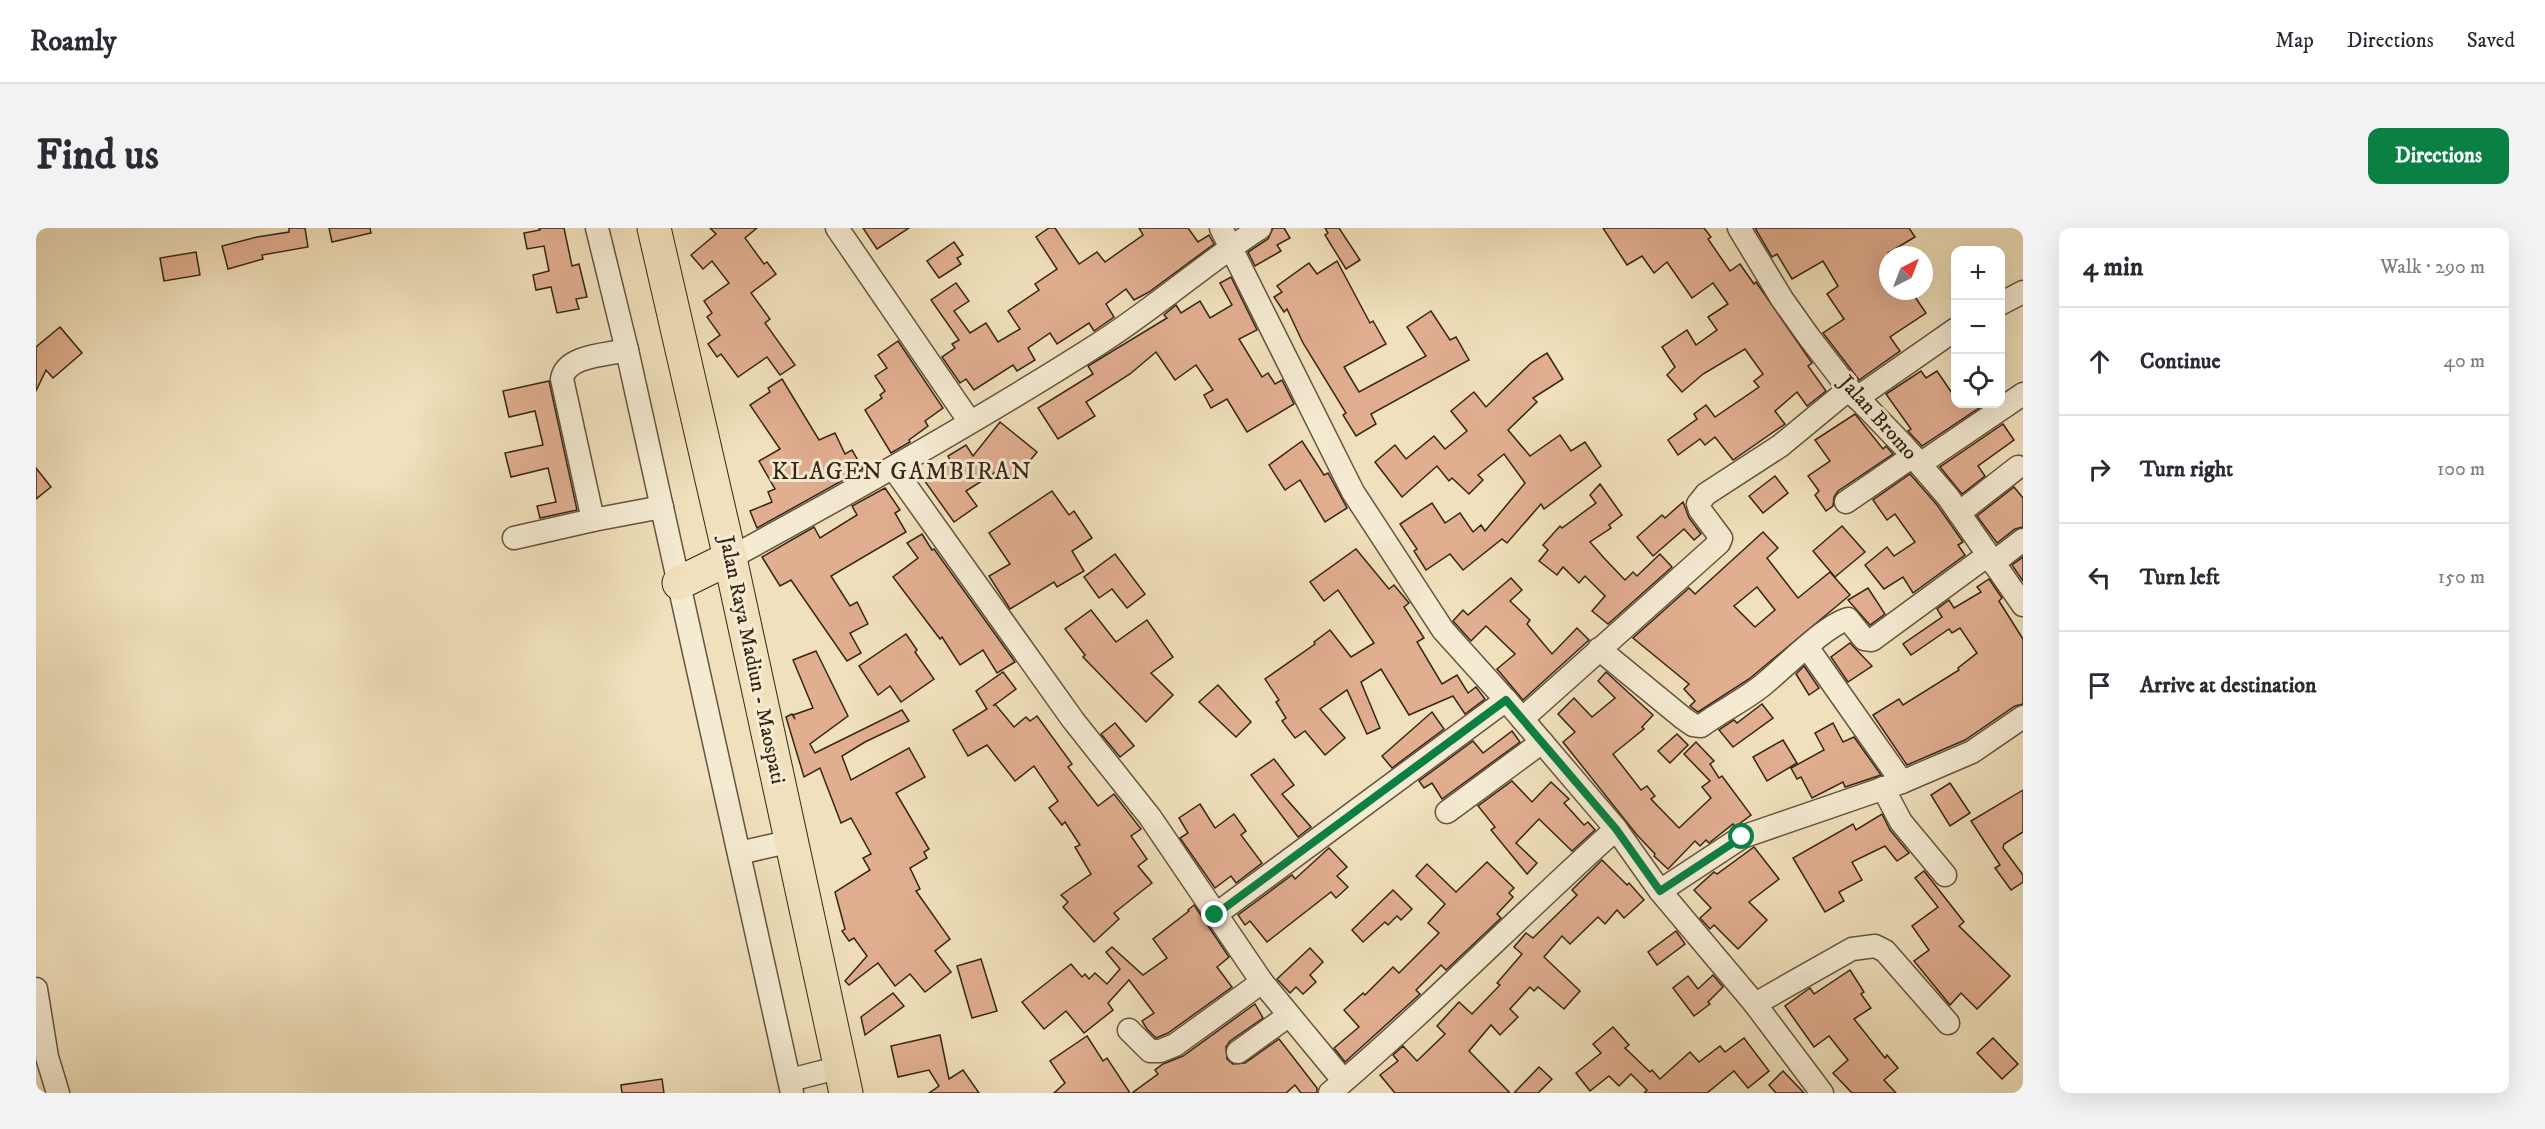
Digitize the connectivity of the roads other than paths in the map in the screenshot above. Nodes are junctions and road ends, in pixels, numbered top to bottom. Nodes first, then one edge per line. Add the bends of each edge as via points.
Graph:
1 (597, 228) edge
2 (654, 228) edge
3 (837, 228) edge
4 (1260, 228) edge
5 (1738, 228) edge
6 (1226, 237) edge
7 (2023, 292) edge
8 (2005, 302) edge
9 (1951, 332) edge
10 (627, 350) junction
11 (1853, 393) junction
12 (2023, 394) edge
13 (970, 422) junction
14 (1916, 460) junction
15 (2018, 468) dead end
16 (894, 469) junction
17 (1846, 502) dead end
18 (662, 507) junction
19 (1959, 513) junction
20 (593, 520) junction
21 (514, 538) dead end
22 (2023, 540) edge
23 (730, 558) junction
24 (1991, 559) junction
25 (679, 583) junction
26 (2023, 605) edge
27 (1807, 647) junction
28 (1599, 649) junction
29 (1506, 700) junction
30 (2023, 717) edge
31 (1522, 719) junction
32 (1542, 742) junction
33 (1892, 785) junction
34 (1446, 812) dead end
35 (1616, 829) junction
36 (792, 841) junction
37 (739, 853) junction
38 (1945, 875) dead end
39 (1660, 891) junction
40 (1215, 915) junction
41 (1262, 982) junction
42 (36, 988) edge
43 (1755, 1004) junction
44 (1288, 1016) junction
45 (1948, 1023) dead end
46 (1129, 1030) dead end
47 (1238, 1052) dead end
48 (844, 1080) edge
49 (791, 1087) edge
50 (1334, 1089) edge
51 (58, 1093) edge
52 (1822, 1093) edge

1 - 10 street
2 - 23 highway, Jalan Raya Madiun - Maospati
3 - 13 street
4 - 6 street
5 - 11 street, Jalan Bromo via 1782,299
6 - 13 street via 1183,285 1098,344
6 - 29 street via 1353,492 1443,630
7 - 8 street
9 - 11 street
10 - 18 street
10 - 20 street via 574,362 563,373
11 - 14 street, Jalan Bromo
11 - 28 street via 1701,499 1700,510 1720,538 1719,543
12 - 14 street
13 - 16 street
14 - 17 street
14 - 19 street, Jalan Bromo
15 - 19 street
16 - 23 street
16 - 40 street via 1073,720 1150,817
18 - 20 street
18 - 25 street
19 - 24 street, Jalan Bromo
20 - 21 street
22 - 24 street
23 - 25 highway
23 - 36 highway, Jalan Raya Madiun - Maospati
24 - 26 street, Jalan Bromo
24 - 27 street via 1872,640 1864,639 1848,619
25 - 37 street
27 - 28 street via 1762,686 1701,726 1683,718
27 - 33 street
28 - 31 street
29 - 31 street
29 - 40 street
30 - 33 street via 1972,752
31 - 32 street
32 - 34 street
32 - 35 street
33 - 38 street via 1901,822
33 - 39 street via 1742,837
35 - 39 street
35 - 50 street via 1428,1007
36 - 37 street
36 - 48 highway, Jalan Raya Madiun - Maospati
37 - 49 street
39 - 43 street
40 - 41 street
41 - 44 street
41 - 46 street via 1161,1051 1150,1051
42 - 51 street via 47,1057
43 - 45 street via 1852,949 1875,946 1885,951
43 - 52 street
44 - 47 street
44 - 50 street
48 - 49 street

